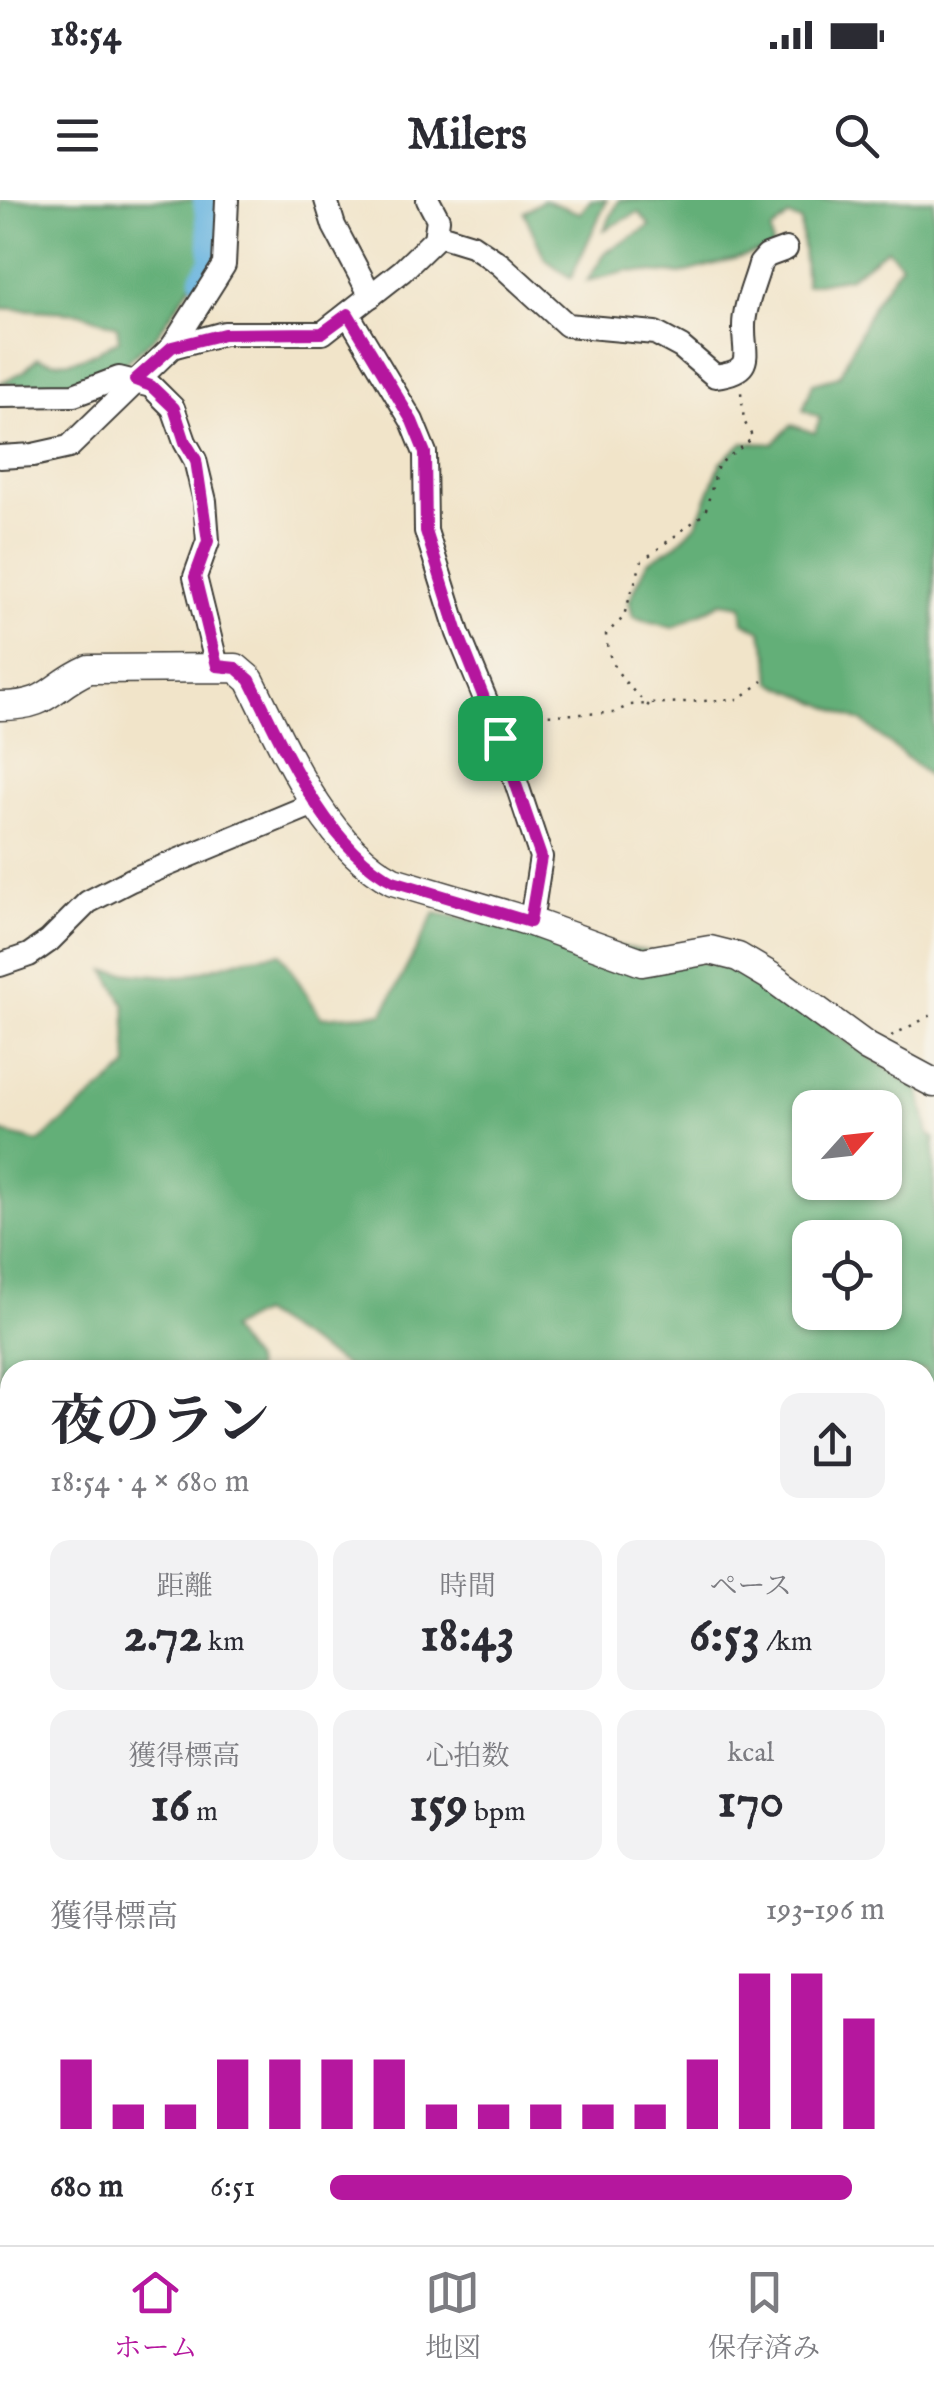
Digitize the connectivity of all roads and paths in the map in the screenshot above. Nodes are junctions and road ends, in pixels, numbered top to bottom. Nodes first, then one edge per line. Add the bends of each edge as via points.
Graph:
1 (226, 200) edge
2 (326, 200) edge
3 (428, 200) edge
4 (436, 234) junction
5 (786, 248) dead end
6 (371, 296) junction
7 (348, 314) junction
8 (172, 347) junction
9 (730, 373) junction
10 (127, 379) junction
11 (0, 396) edge
12 (0, 457) edge
13 (217, 666) junction
14 (763, 681) dead end
15 (0, 706) edge
16 (650, 706) junction
17 (500, 738) junction
18 (314, 804) junction
19 (530, 922) junction
20 (0, 965) edge
21 (934, 1014) edge
22 (867, 1048) junction
23 (934, 1083) edge

1 - 8 street via 224,265
2 - 6 street
3 - 4 street via 438,220
4 - 6 street
4 - 9 street via 472,245 500,264 566,325 655,334 715,376
5 - 9 street via 760,264 744,325 745,362
6 - 7 street
7 - 8 street via 322,333 224,334
7 - 17 street via 425,453 426,531
8 - 10 street
9 - 16 path via 753,438 718,465 705,513 642,561 622,618 606,634 607,654 628,688
10 - 11 street via 74,395
10 - 12 street via 69,447
10 - 13 street via 151,386 174,408 196,460 208,541 195,577
13 - 15 main road via 89,669 44,700
13 - 18 main road via 236,668 250,680
14 - 16 path via 738,699
16 - 17 path via 544,715
17 - 19 street via 541,857
18 - 19 main road via 375,872
18 - 20 street via 88,902 49,941
19 - 22 main road via 642,962 710,950 738,957
21 - 22 path
22 - 23 main road

